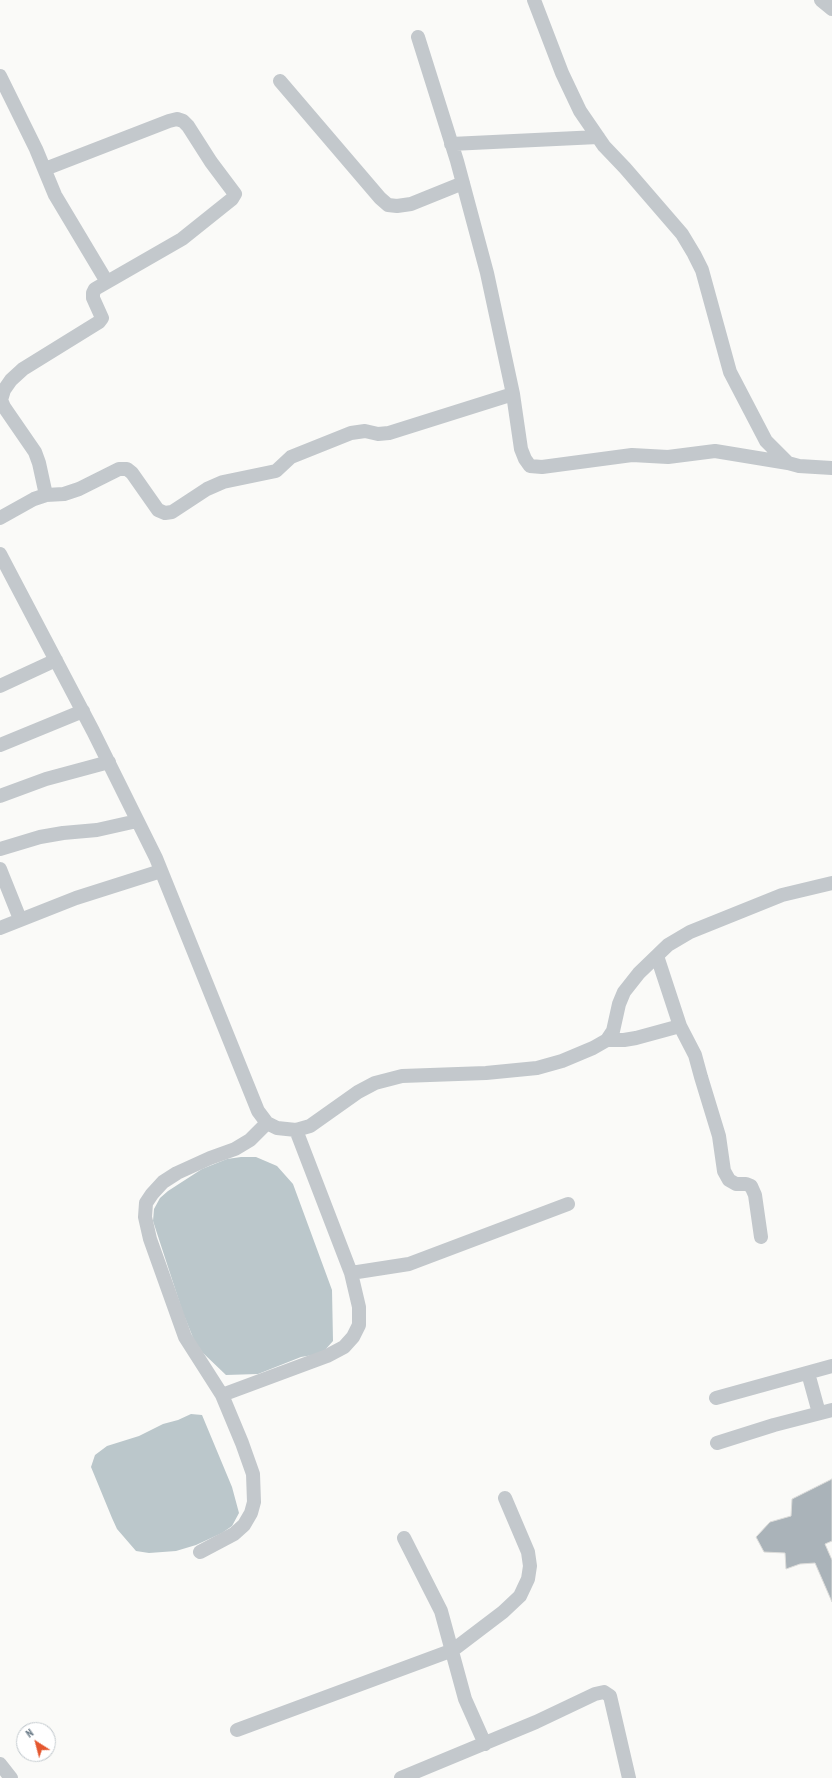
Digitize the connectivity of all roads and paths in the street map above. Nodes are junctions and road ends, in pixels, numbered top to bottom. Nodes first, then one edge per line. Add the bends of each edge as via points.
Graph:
1 (534, 0) edge
2 (821, 0) edge
3 (832, 9) edge
4 (418, 37) dead end
5 (0, 76) edge
6 (280, 81) dead end
7 (598, 137) junction
8 (451, 144) junction
9 (44, 169) junction
10 (463, 183) junction
11 (107, 282) junction
12 (513, 394) junction
13 (788, 462) junction
14 (832, 468) edge
15 (46, 495) junction
16 (0, 518) edge
17 (0, 554) edge
18 (56, 660) junction
19 (0, 686) edge
20 (83, 711) junction
21 (0, 745) edge
22 (109, 762) junction
23 (0, 796) edge
24 (137, 821) junction
25 (0, 849) edge
26 (0, 869) edge
27 (161, 871) junction
28 (832, 883) edge
29 (20, 919) junction
30 (0, 928) edge
31 (657, 956) junction
32 (680, 1026) junction
33 (607, 1040) junction
34 (267, 1123) junction
35 (296, 1130) junction
36 (568, 1204) dead end
37 (761, 1237) dead end
38 (351, 1273) junction
39 (832, 1366) edge
40 (808, 1373) junction
41 (222, 1395) junction
42 (716, 1398) dead end
43 (826, 1412) edge
44 (717, 1443) dead end
45 (505, 1498) dead end
46 (404, 1538) dead end
47 (200, 1552) dead end
48 (453, 1650) junction
49 (237, 1730) dead end
50 (485, 1744) junction
51 (0, 1764) edge
52 (11, 1778) edge
53 (401, 1778) edge
54 (629, 1778) edge

1 - 7 street via 562,73 580,111
2 - 3 street
4 - 8 street
5 - 9 street
6 - 10 street via 388,205 411,204
7 - 8 street
7 - 13 street via 682,234 694,254 702,270 730,372 766,440
8 - 10 street
9 - 11 street via 54,195
9 - 11 street via 177,119 188,126 233,190 235,194 232,199 193,231
10 - 12 street via 487,274
11 - 15 street via 93,293 102,318 99,322 23,369 11,380 1,400 35,452
12 - 13 street via 521,449 530,466 632,455 668,457 715,451
12 - 15 street via 389,433 351,433 291,457 276,471 223,482 207,489 172,512 158,510 127,468 119,469 79,489 64,494
13 - 14 street via 799,466
15 - 16 street
17 - 18 street
18 - 19 street
18 - 20 street
20 - 21 street
20 - 22 street
22 - 23 street via 46,779
22 - 24 street
24 - 25 street via 97,830 40,837
24 - 27 street
26 - 29 street
27 - 29 street
27 - 34 street via 248,1091
28 - 31 street via 782,895 690,932 668,945
29 - 30 street
31 - 32 street
31 - 33 street via 624,992 613,1031
32 - 33 street via 636,1038
32 - 37 street via 695,1056 719,1136 724,1172 729,1180 736,1184 751,1186 755,1195
33 - 35 street via 562,1061 537,1068 402,1076 375,1083 310,1126
34 - 35 street via 277,1128
34 - 41 street via 250,1140 235,1149 210,1158 163,1182 146,1203 145,1217 150,1239 185,1337
35 - 38 street
36 - 38 street via 409,1264
38 - 41 street via 359,1307 359,1325 344,1347 327,1356
39 - 40 street
40 - 42 street
40 - 43 street
41 - 47 street via 253,1474 254,1502 244,1525 234,1534
43 - 44 street
45 - 48 street via 528,1552 528,1579 520,1596 504,1612
46 - 48 street via 439,1605
48 - 49 street
48 - 50 street via 465,1699
50 - 53 street
50 - 54 street via 604,1692 610,1696
51 - 52 street

